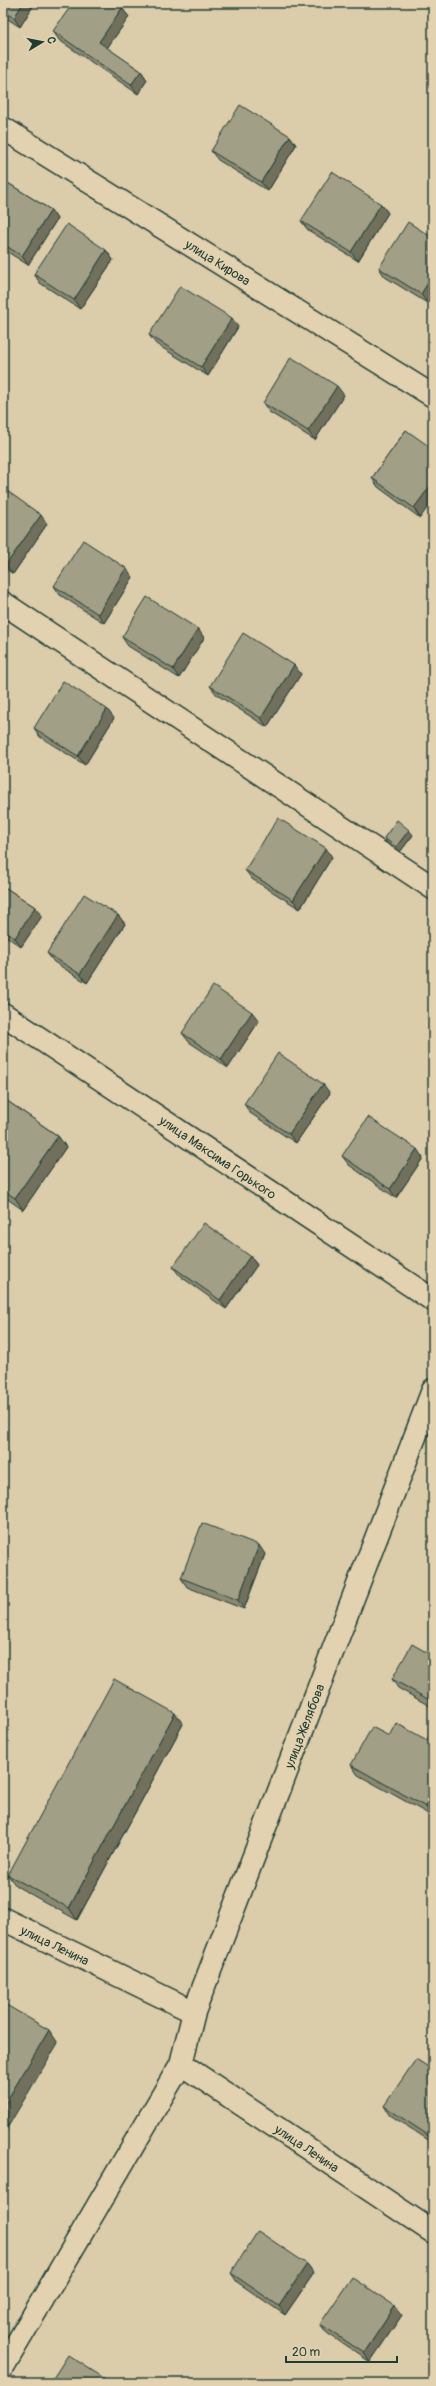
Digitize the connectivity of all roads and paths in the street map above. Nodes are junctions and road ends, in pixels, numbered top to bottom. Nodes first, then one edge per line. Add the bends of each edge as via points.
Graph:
1 (3, 128) edge
2 (433, 396) edge
3 (3, 603) edge
4 (433, 888) edge
5 (3, 1014) edge
6 (433, 1300) edge
7 (433, 1390) edge
8 (3, 1919) edge
9 (194, 2012) junction
10 (181, 2064) junction
11 (433, 2232) edge
12 (3, 2367) edge

1 - 2 street, улица Кирова
3 - 4 street
5 - 6 street, улица Максима Горького
7 - 9 street, улица Желябова
8 - 9 street, улица Ленина
9 - 10 street, улица Желябова
10 - 11 street, улица Ленина
10 - 12 street, улица Желябова

